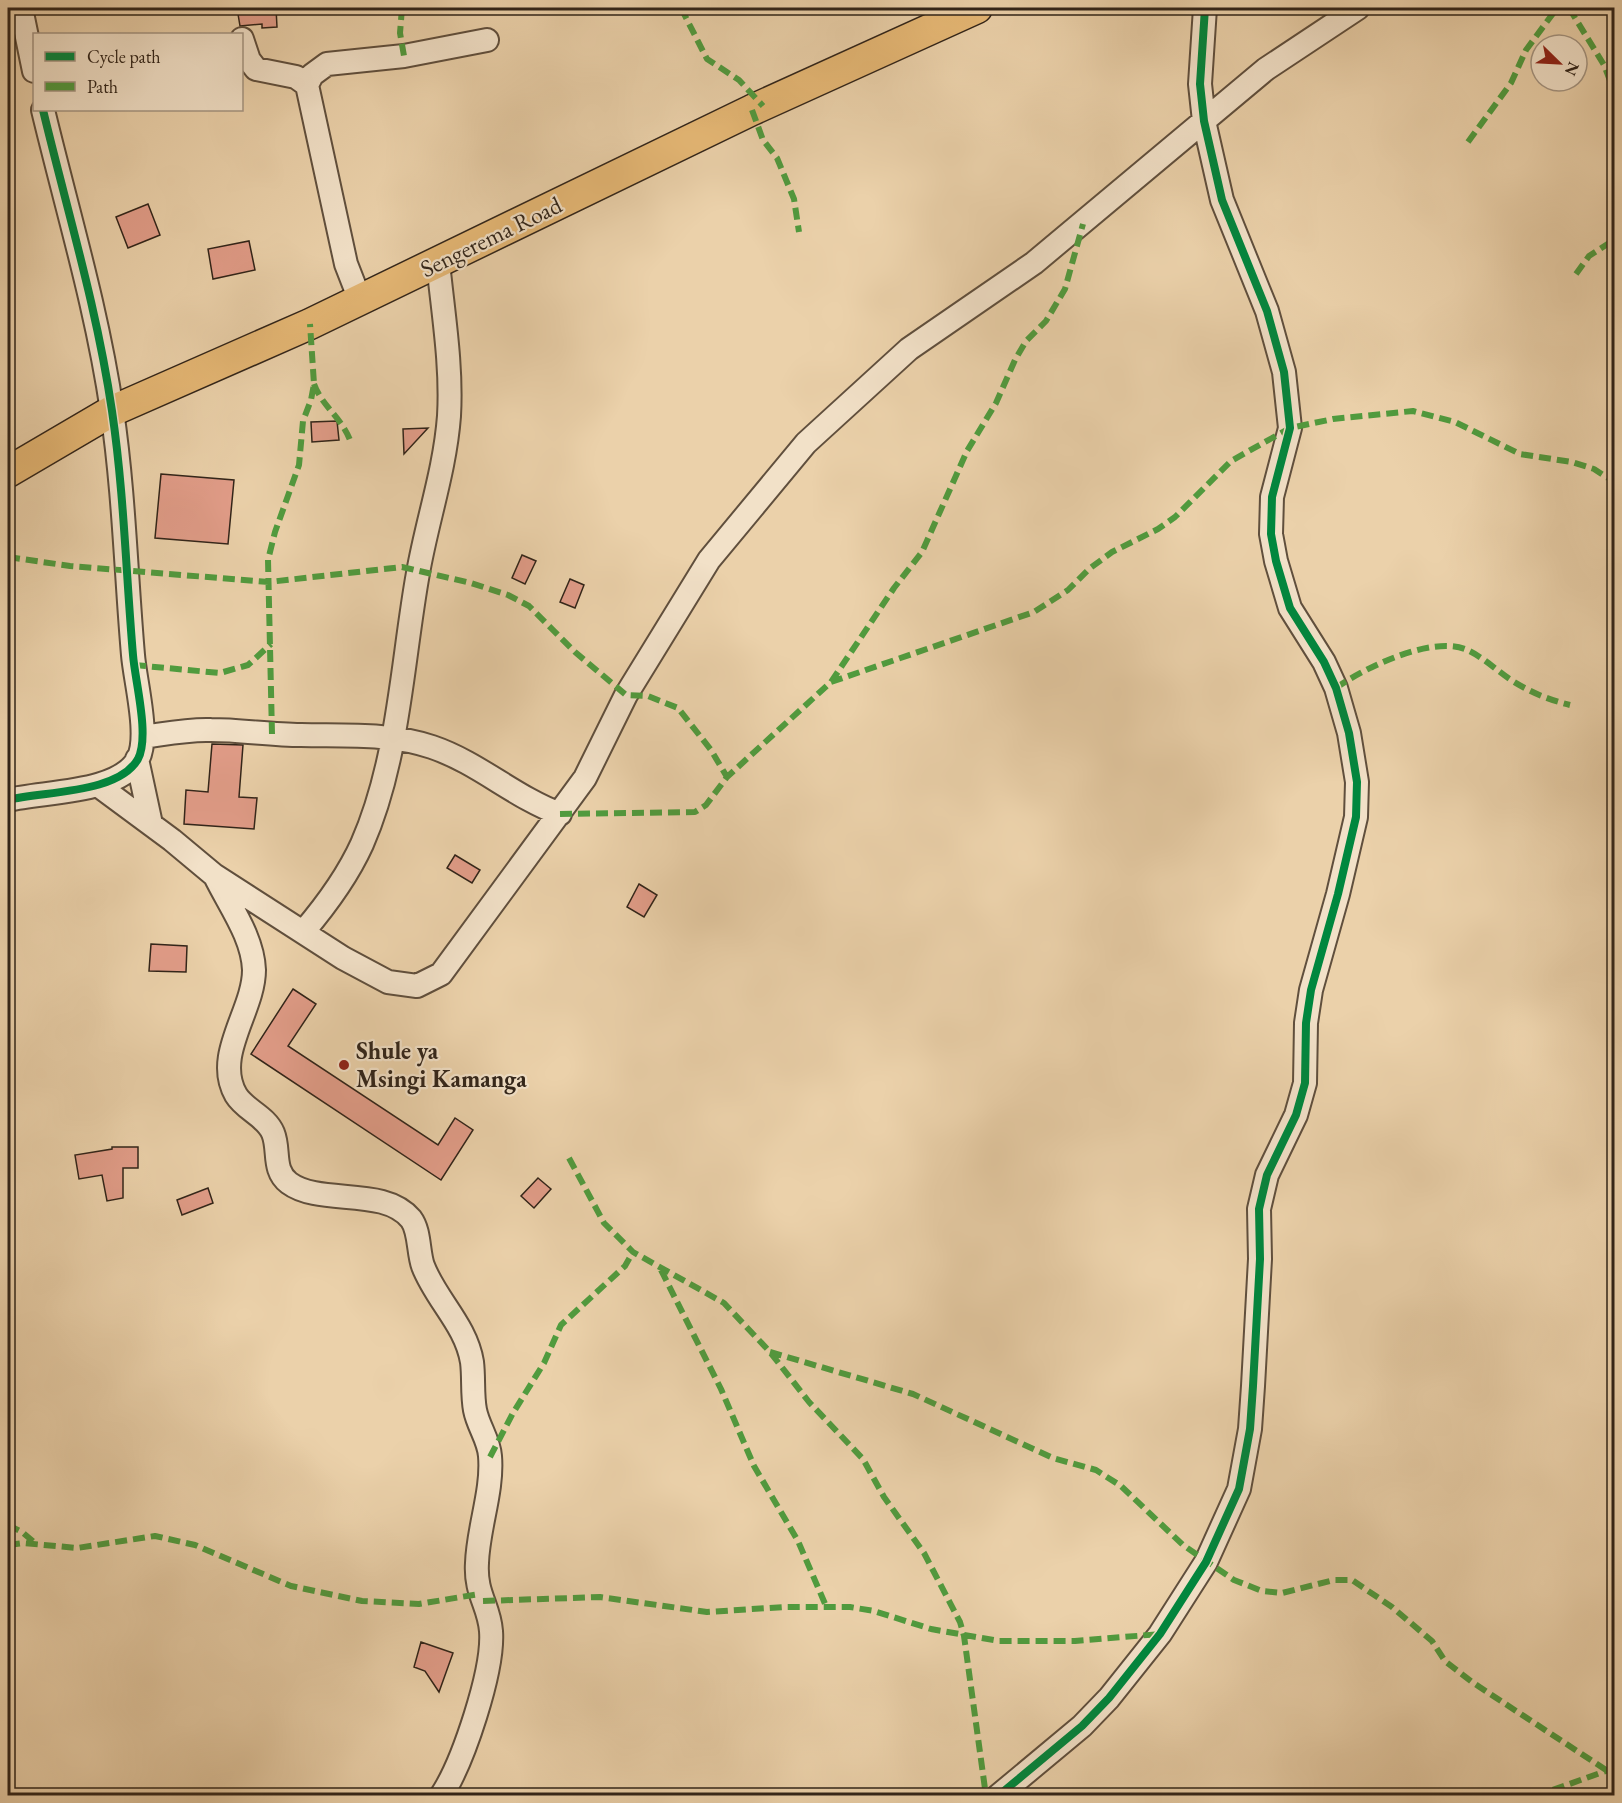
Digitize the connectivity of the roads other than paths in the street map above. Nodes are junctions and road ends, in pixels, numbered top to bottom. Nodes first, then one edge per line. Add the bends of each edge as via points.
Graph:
1 (21, 8) edge
2 (977, 8) edge
3 (1205, 8) edge
4 (1358, 8) edge
5 (487, 40) dead end
6 (243, 43) edge
7 (33, 67) edge
8 (307, 85) junction
9 (44, 111) edge
10 (1204, 121) junction
11 (438, 262) junction
12 (360, 300) junction
13 (112, 411) junction
14 (8, 472) edge
15 (143, 737) junction
16 (392, 737) junction
17 (137, 759) junction
18 (99, 786) junction
19 (8, 800) edge
20 (560, 814) junction
21 (151, 824) junction
22 (214, 875) junction
23 (304, 931) junction
24 (441, 1796) edge
25 (998, 1796) edge

1 - 7 street
2 - 11 main road, Sengerema Road via 752,110
3 - 10 street via 1200,84
4 - 10 street via 1266,69
5 - 8 street via 404,57 327,64 312,75
6 - 8 street via 256,69 296,77
8 - 12 street via 346,264
9 - 13 street via 84,267
10 - 20 street via 1034,262 909,349 806,443 714,552 686,593 626,695 585,778
10 - 25 street via 1222,200 1267,311 1284,372 1290,428 1272,497 1271,534 1290,608 1336,688 1357,782 1356,816 1311,990 1305,1083 1296,1115 1267,1175 1259,1209 1260,1259 1250,1429 1239,1489 1206,1562 1160,1634 1096,1712
11 - 12 main road, Sengerema Road
11 - 16 street via 449,417 418,570
12 - 13 main road, Sengerema Road
13 - 14 main road, Sengerema Road
13 - 15 street
15 - 16 street via 210,729
15 - 17 street
16 - 20 street via 459,758 492,775 513,792
16 - 23 street via 385,774 362,844 329,902
17 - 18 street via 121,776
17 - 21 street
18 - 19 street
18 - 21 street
20 - 23 street via 441,974 417,986 388,982
21 - 22 street
22 - 23 street
22 - 24 street via 250,944 254,969 252,991 231,1051 229,1077 237,1097 267,1123 274,1136 279,1172 290,1183 304,1190 387,1204 409,1217 424,1266 464,1336 472,1362 475,1413 490,1457 477,1562 477,1584 491,1632 490,1651 472,1724

